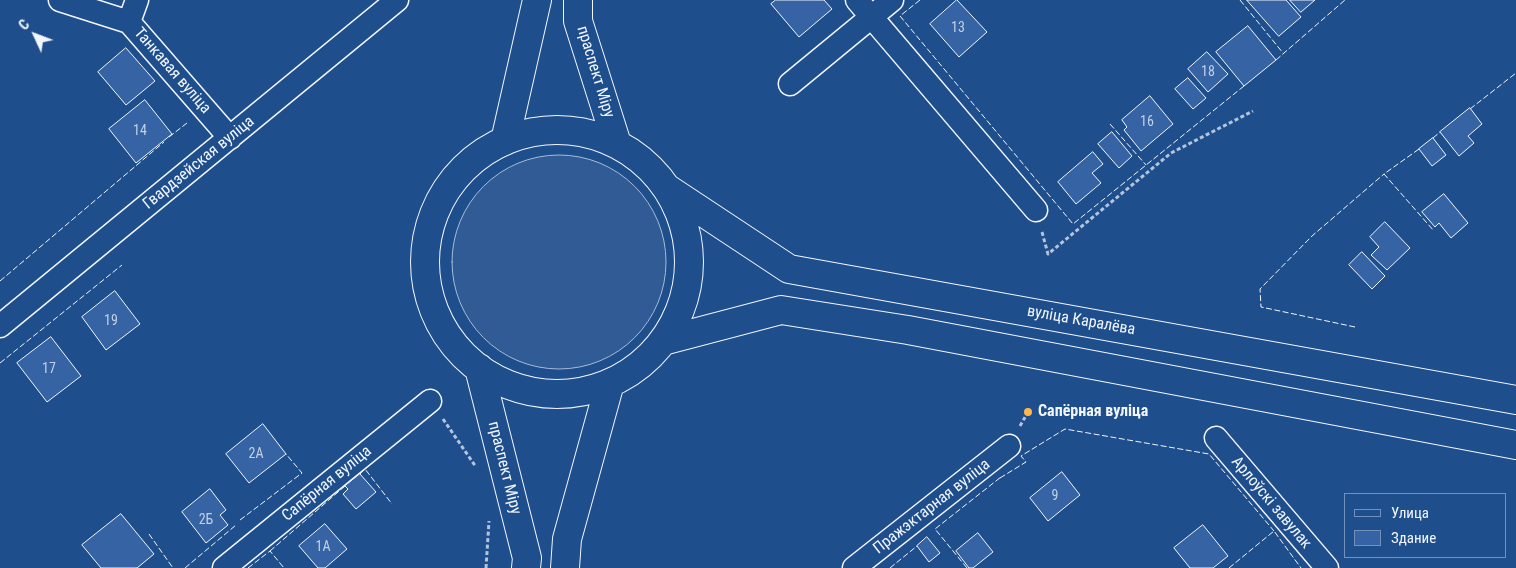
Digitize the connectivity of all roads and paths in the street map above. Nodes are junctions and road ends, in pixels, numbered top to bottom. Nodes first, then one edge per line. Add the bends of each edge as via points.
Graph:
1 (60, 0) edge
2 (136, 0) edge
3 (398, 0) edge
4 (537, 0) edge
5 (578, 0) edge
6 (858, 0) edge
7 (892, 0) edge
8 (872, 17) junction
9 (129, 22) junction
10 (790, 84) dead end
11 (1253, 111) dead end
12 (230, 138) junction
13 (505, 141) junction
14 (617, 144) junction
15 (668, 189) junction
16 (1036, 210) dead end
17 (1048, 254) dead end
18 (0, 326) edge
19 (663, 340) junction
20 (479, 368) junction
21 (610, 383) junction
22 (1516, 400) edge
23 (430, 401) joint
24 (1216, 438) dead end
25 (1516, 445) edge
26 (1009, 446) dead end
27 (480, 473) dead end
28 (489, 519) dead end
29 (224, 568) edge
30 (486, 568) edge
31 (526, 568) edge
32 (565, 568) edge
33 (854, 568) edge
34 (1327, 568) edge

1 - 9 street
2 - 9 street, Танкавая вуліца
3 - 12 street, Гвардзейская вуліца
4 - 13 main road
5 - 14 main road, праспект Міру via 578,21
6 - 8 street
7 - 8 street
8 - 10 street
8 - 16 street
9 - 12 street, Танкавая вуліца
11 - 17 path via 1171,153
12 - 18 street, Гвардзейская вуліца
13 - 14 main road, праспект Міру via 534,132 572,131 595,135
13 - 20 main road, праспект Міру via 478,157 451,184 439,203 426,247 429,293 436,315 457,347
14 - 15 main road, праспект Міру via 642,161
15 - 19 main road, праспект Міру via 684,224 689,277 676,321
15 - 22 main road, вуліца Каралёва via 789,269
19 - 21 main road, праспект Міру via 648,358
19 - 25 main road via 781,310 908,330
20 - 21 main road, праспект Міру via 505,383 542,393 588,391
20 - 31 main road, праспект Міру via 527,558
21 - 32 main road via 567,539
23 - 27 path
23 - 29 street, Сапёрная вуліца
24 - 34 street, Арлоўскі завулак
26 - 33 street, Пражэктарная вуліца
28 - 30 path

